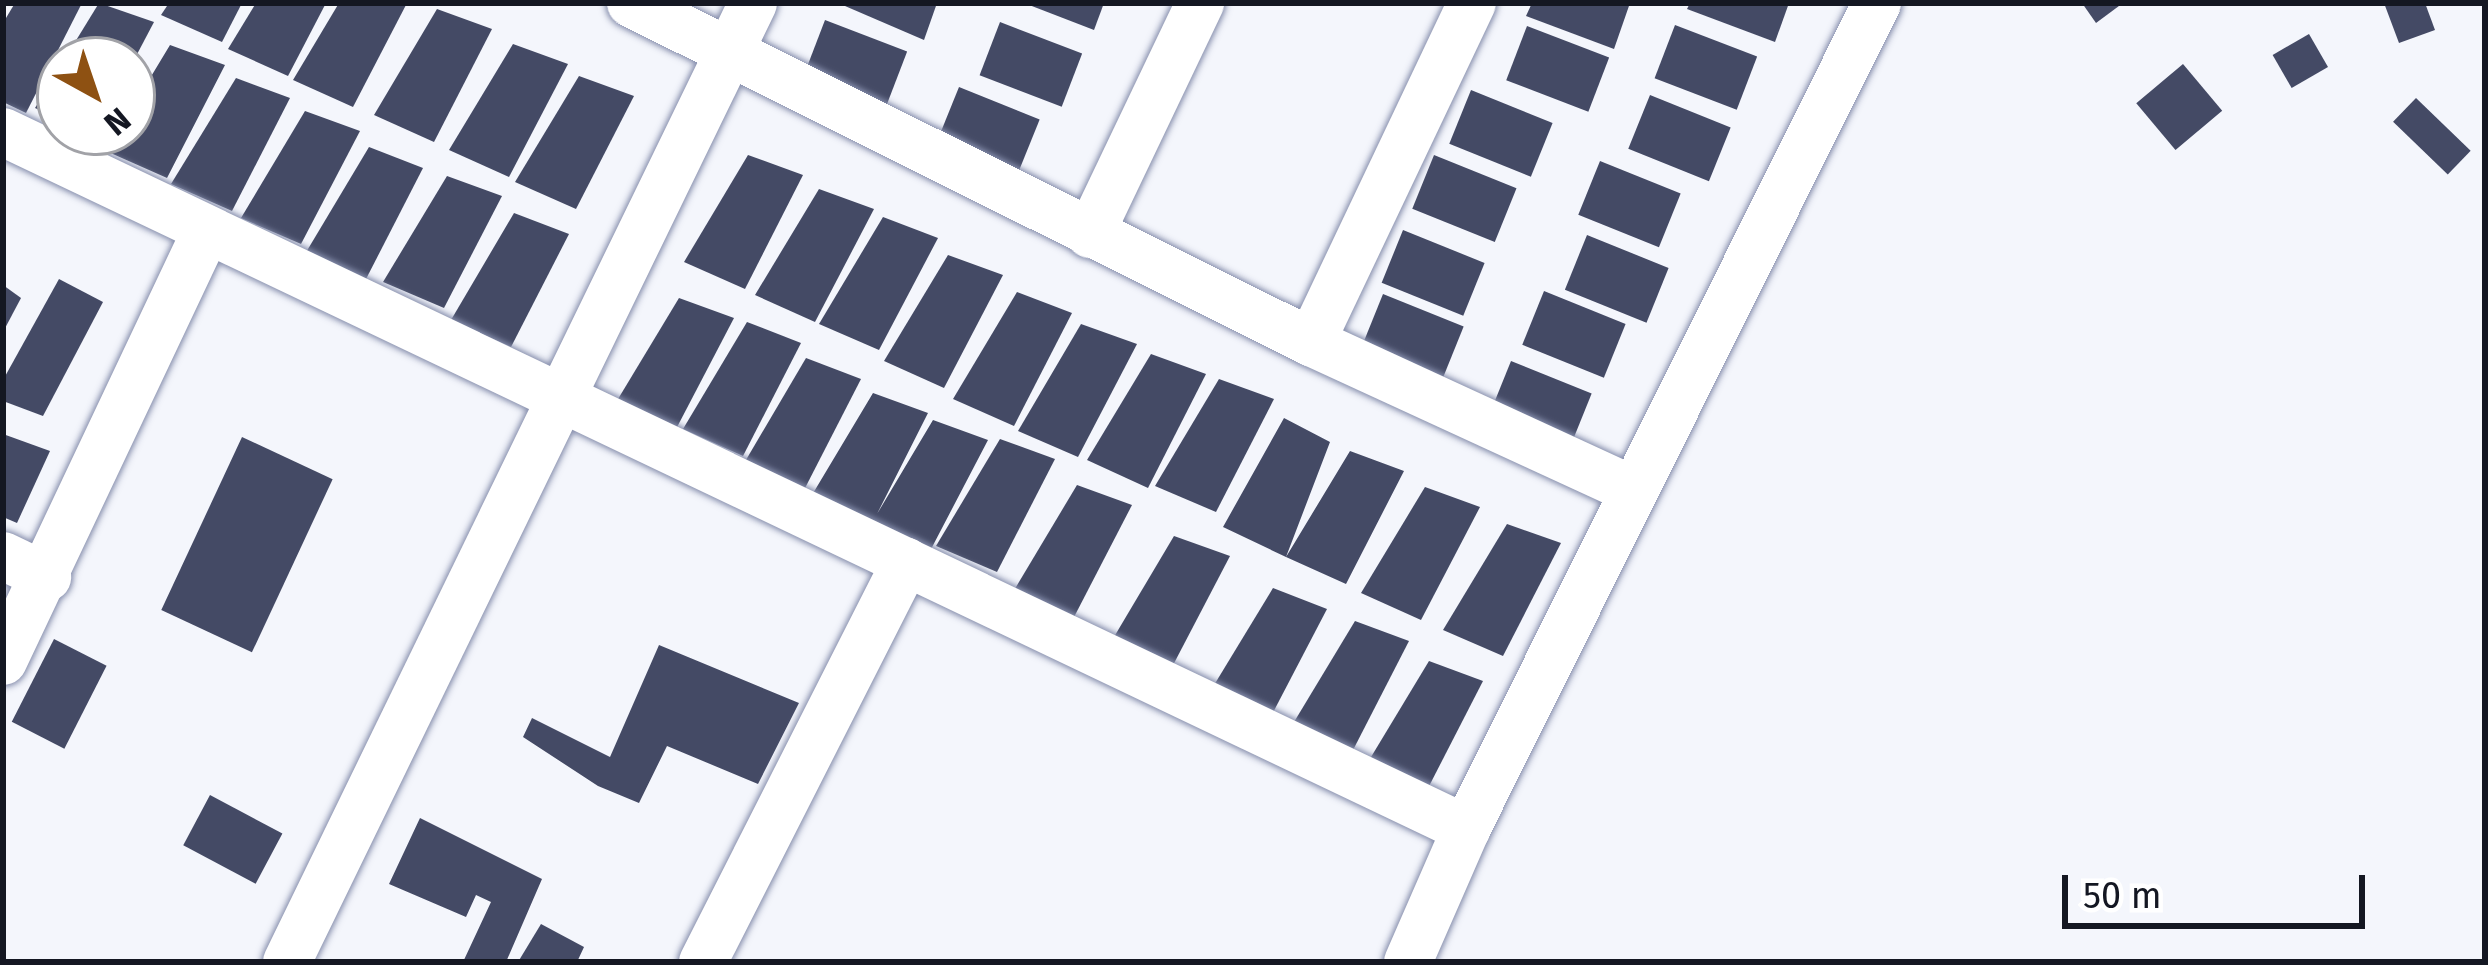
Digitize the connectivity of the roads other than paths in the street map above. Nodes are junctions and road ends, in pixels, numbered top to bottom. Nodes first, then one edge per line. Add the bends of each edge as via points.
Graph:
1 (631, 3) edge
2 (753, 3) edge
3 (1200, 3) edge
4 (1472, 3) edge
5 (1877, 3) edge
6 (729, 52) junction
7 (3, 132) edge
8 (207, 230) junction
9 (1090, 234) junction
10 (1311, 342) junction
11 (557, 394) junction
12 (1633, 490) junction
13 (3, 556) edge
14 (906, 562) junction
15 (46, 577) junction
16 (3, 661) edge
17 (1466, 829) junction
18 (286, 962) edge
19 (703, 962) edge
20 (1408, 962) edge

1 - 6 street
2 - 6 street
3 - 9 street
4 - 10 street
5 - 12 street
6 - 9 street
6 - 11 street
7 - 8 street
8 - 11 street
8 - 15 street
9 - 10 street
10 - 12 street
11 - 14 street
11 - 18 street
12 - 17 street
13 - 15 street
14 - 17 street
14 - 19 street
15 - 16 street
17 - 20 street

